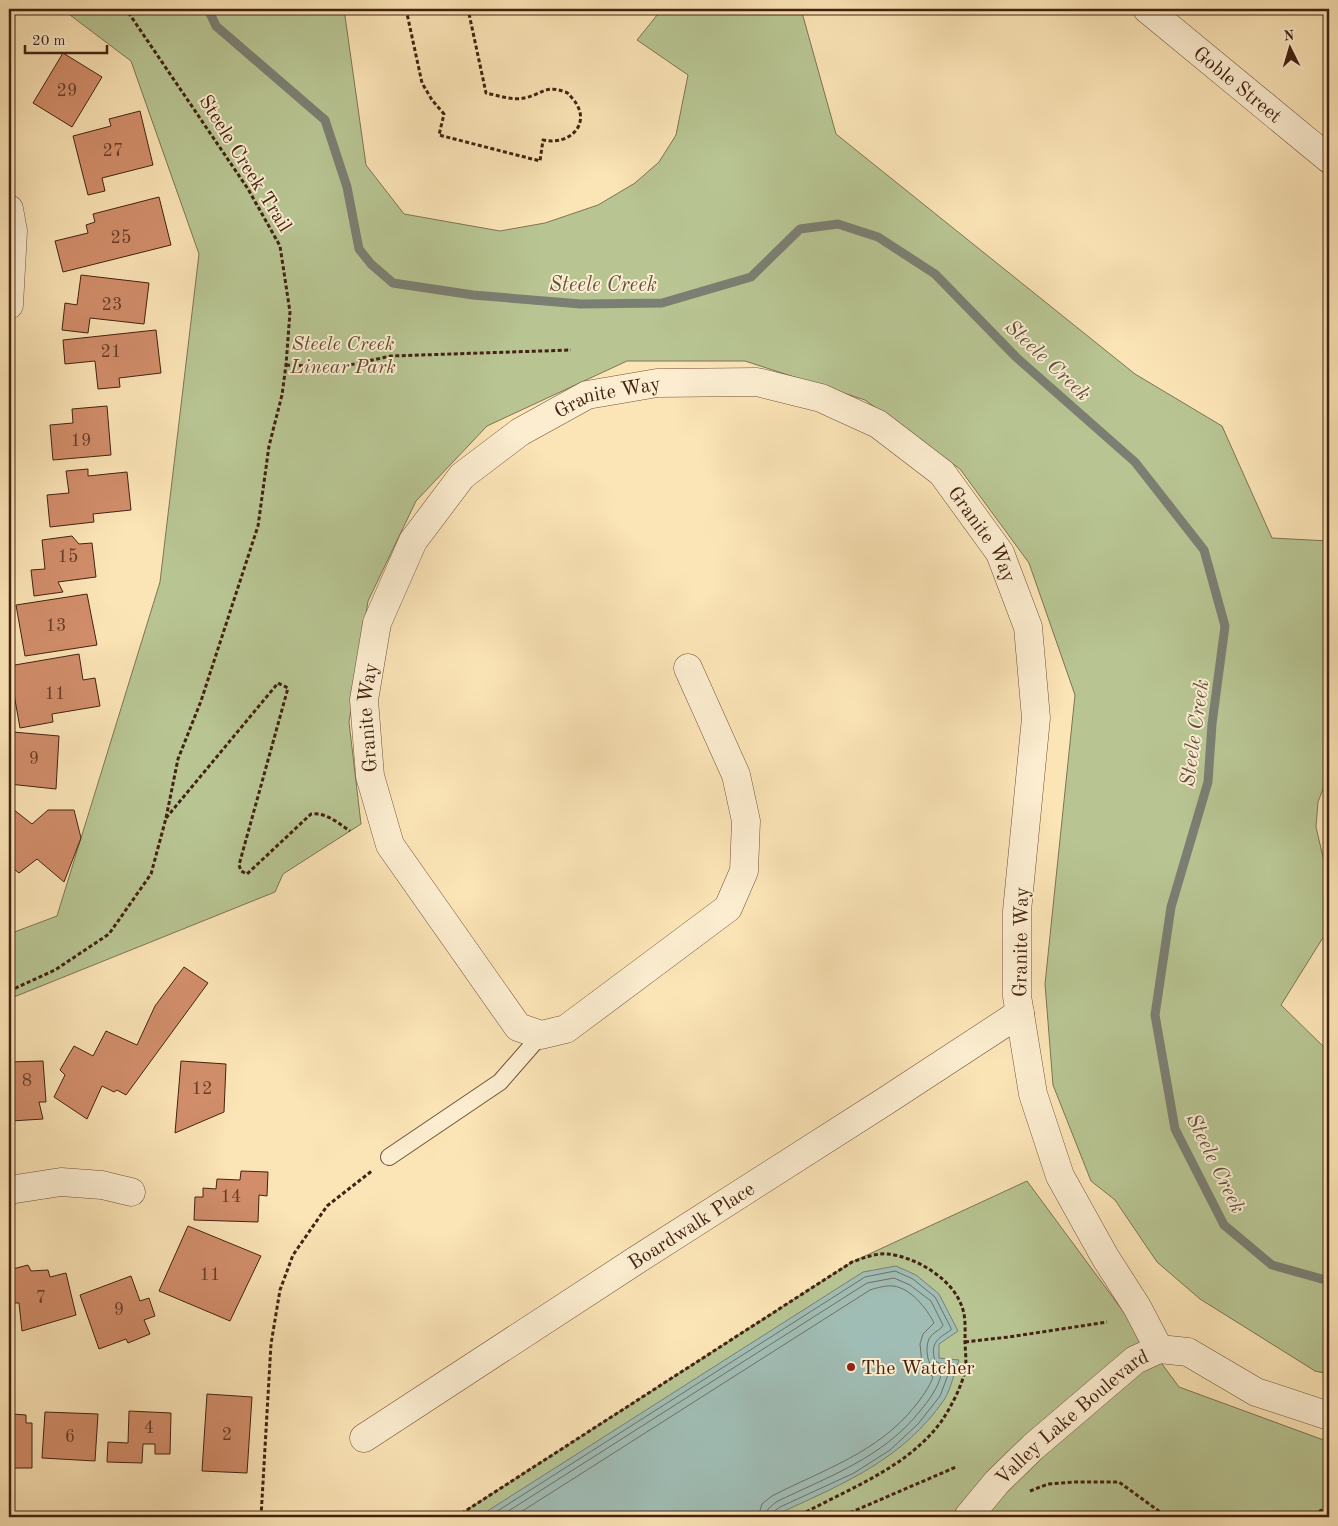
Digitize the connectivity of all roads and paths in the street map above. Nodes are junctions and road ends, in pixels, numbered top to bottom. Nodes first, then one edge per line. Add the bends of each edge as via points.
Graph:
1 (126, 9) edge
2 (406, 9) edge
3 (434, 9) edge
4 (445, 9) edge
5 (468, 9) edge
6 (1147, 9) edge
7 (1329, 159) edge
8 (9, 209) edge
9 (9, 305) edge
10 (571, 350) dead end
11 (286, 365) junction
12 (688, 668) dead end
13 (166, 818) junction
14 (350, 831) dead end
15 (9, 991) edge
16 (1020, 1014) junction
17 (541, 1035) junction
18 (389, 1157) joint
19 (9, 1190) edge
20 (131, 1192) dead end
21 (1106, 1322) dead end
22 (965, 1342) junction
23 (1159, 1349) junction
24 (1329, 1416) edge
25 (364, 1438) dead end
26 (956, 1467) dead end
27 (1028, 1492) dead end
28 (1329, 1507) edge
29 (261, 1517) edge
30 (456, 1517) edge
31 (797, 1517) edge
32 (831, 1517) edge
33 (968, 1517) edge
34 (1167, 1517) edge
35 (1307, 1517) edge

1 - 11 path, Steele Creek Trail via 248,188 280,246 290,312
2 - 5 path via 422,83 444,114 439,135 540,161 544,140 565,140 574,134 580,121 576,103 567,92 554,88 524,98 486,93
3 - 4 path
6 - 7 street, Goble Street
8 - 9 street via 13,231
10 - 11 path via 391,356 340,367
11 - 13 path, Steele Creek Trail via 269,446 258,526 201,701 178,760
12 - 17 street via 736,775 746,822 744,870 728,908 566,1029
13 - 14 path via 278,683 288,688 239,865 241,871 247,874 311,814 326,815
13 - 15 path, Steele Creek Trail via 151,874 109,934 55,970
16 - 17 street, Granite Way via 1017,911 1036,718 1028,626 1000,553 942,474 878,424 821,398 757,382 657,383 587,395 520,432 462,476 413,541 377,623 364,700 370,776 390,845 518,1027
16 - 23 street, Granite Way via 1033,1094 1060,1176
16 - 25 street, Boardwalk Place
17 - 18 lane via 500,1082
18 - 29 path via 327,1206 293,1255 280,1290 271,1344
19 - 20 street via 61,1182 102,1185
21 - 22 path
22 - 30 path via 962,1306 938,1275 921,1263 888,1254 852,1262
22 - 31 path via 965,1370 959,1390 927,1439 893,1467
23 - 24 street, Valley Lake Boulevard via 1188,1352 1256,1392
23 - 33 street, Valley Lake Boulevard via 1135,1360 1033,1447 997,1482
26 - 32 path via 847,1514
27 - 34 path via 1048,1484 1119,1482
28 - 35 path

